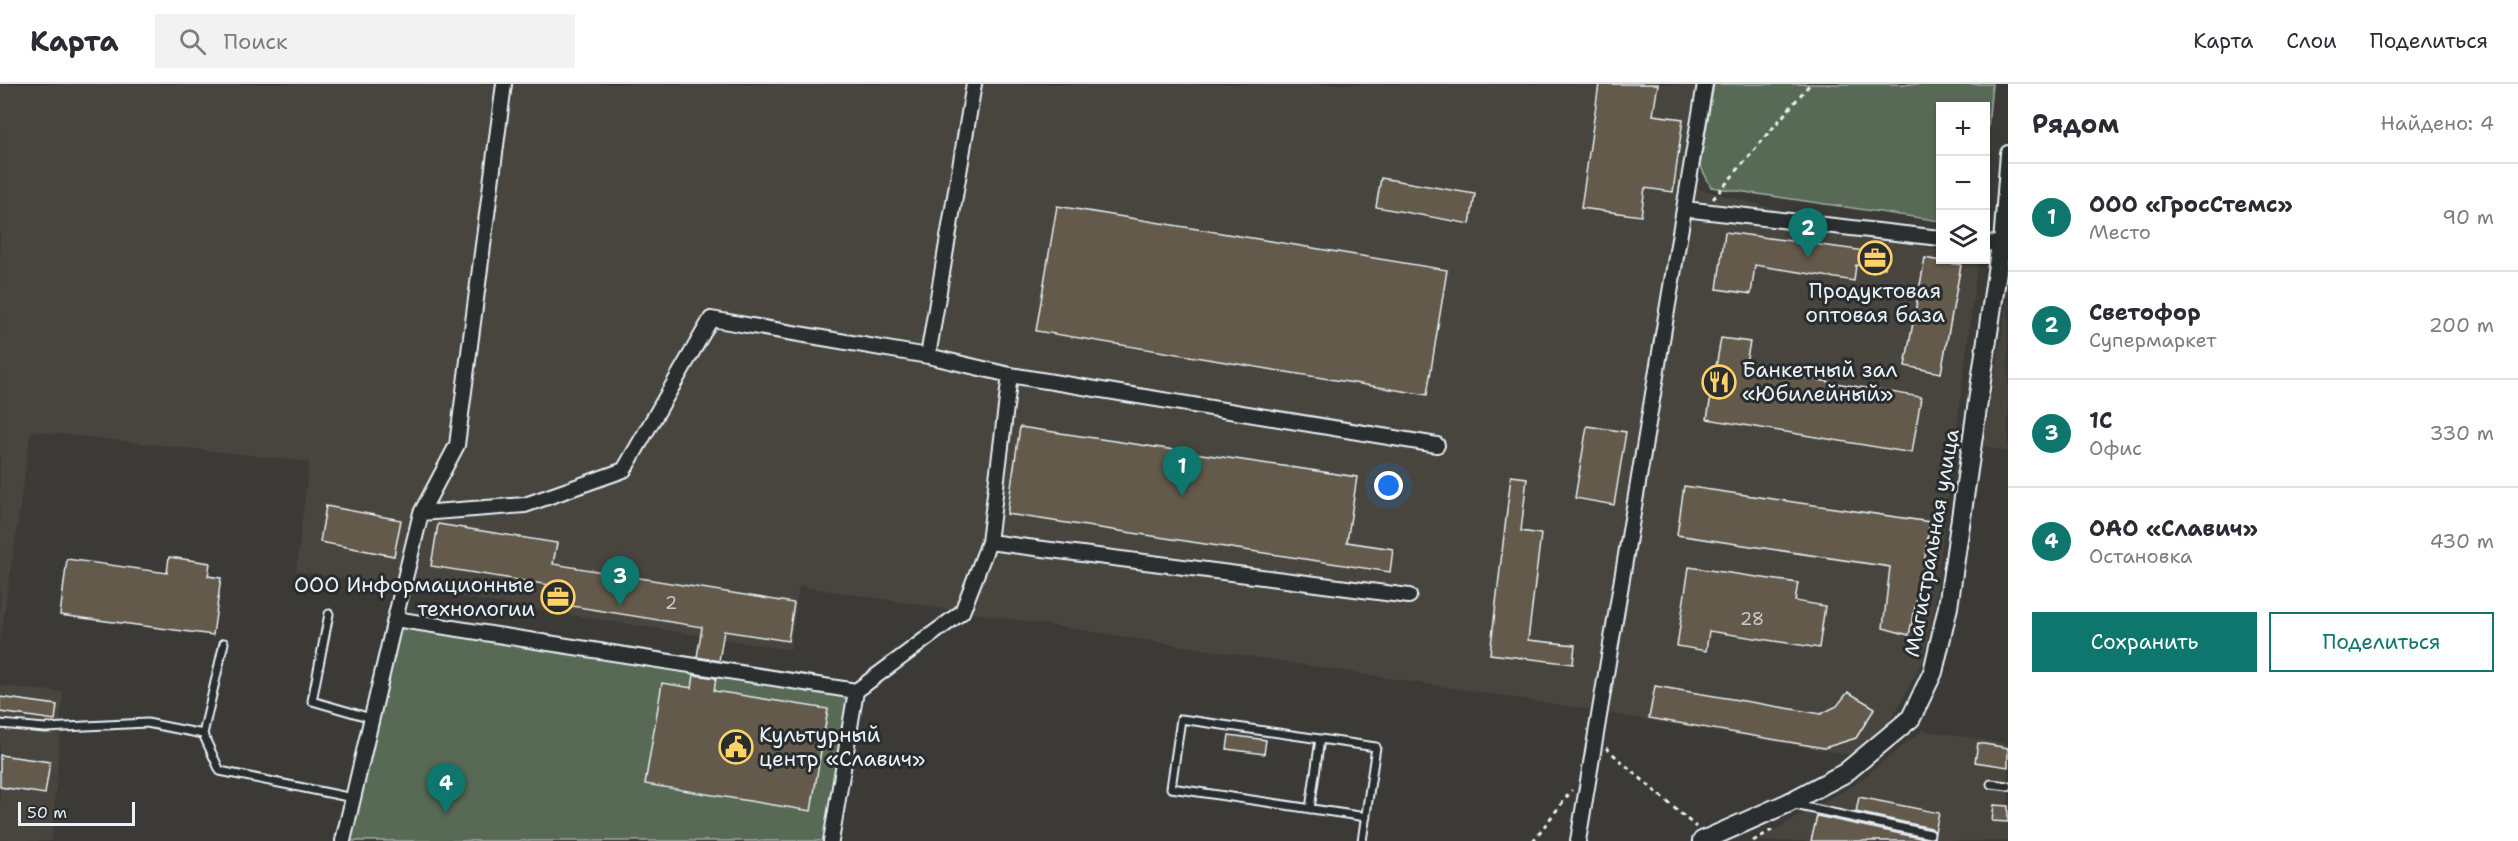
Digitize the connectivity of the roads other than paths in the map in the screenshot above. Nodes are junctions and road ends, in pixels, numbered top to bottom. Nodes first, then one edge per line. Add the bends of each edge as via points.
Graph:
1 (504, 84) edge
2 (974, 84) edge
3 (1705, 84) edge
4 (2008, 153) edge
5 (1684, 208) junction
6 (1936, 237) edge
7 (1998, 244) edge
8 (928, 356) junction
9 (1010, 375) junction
10 (1437, 445) dead end
11 (421, 513) junction
12 (989, 542) junction
13 (1408, 596) dead end
14 (329, 614) dead end
15 (395, 619) junction
16 (224, 643) dead end
17 (856, 691) junction
18 (371, 718) junction
19 (0, 724) edge
20 (203, 734) junction
21 (1320, 739) junction
22 (1991, 784) dead end
23 (2008, 786) edge
24 (353, 798) junction
25 (1788, 803) junction
26 (1310, 809) junction
27 (1366, 817) junction
28 (1930, 834) dead end
29 (1707, 840) edge
30 (343, 841) edge
31 (831, 841) edge
32 (1362, 841) edge
33 (1578, 841) edge

1 - 11 street via 457,445
2 - 8 street
3 - 5 street
4 - 7 street
5 - 6 street
5 - 33 street
7 - 25 main road, Магистральная улица via 1948,607 1933,672 1911,718 1845,773
8 - 9 street
8 - 11 street via 711,319 624,470 525,505
9 - 10 street
9 - 12 street
11 - 15 street
12 - 13 street
12 - 17 street via 962,612
14 - 18 lane via 312,701
15 - 17 street
15 - 18 street
16 - 20 lane
17 - 31 street
18 - 24 street
19 - 20 lane via 45,728 147,723
20 - 24 lane via 220,771
21 - 26 lane
21 - 26 lane via 1181,719 1177,742 1171,789
21 - 27 lane via 1376,747
22 - 23 lane
24 - 30 street
25 - 28 lane
25 - 29 main road, Магистральная улица
26 - 27 lane
27 - 32 lane

